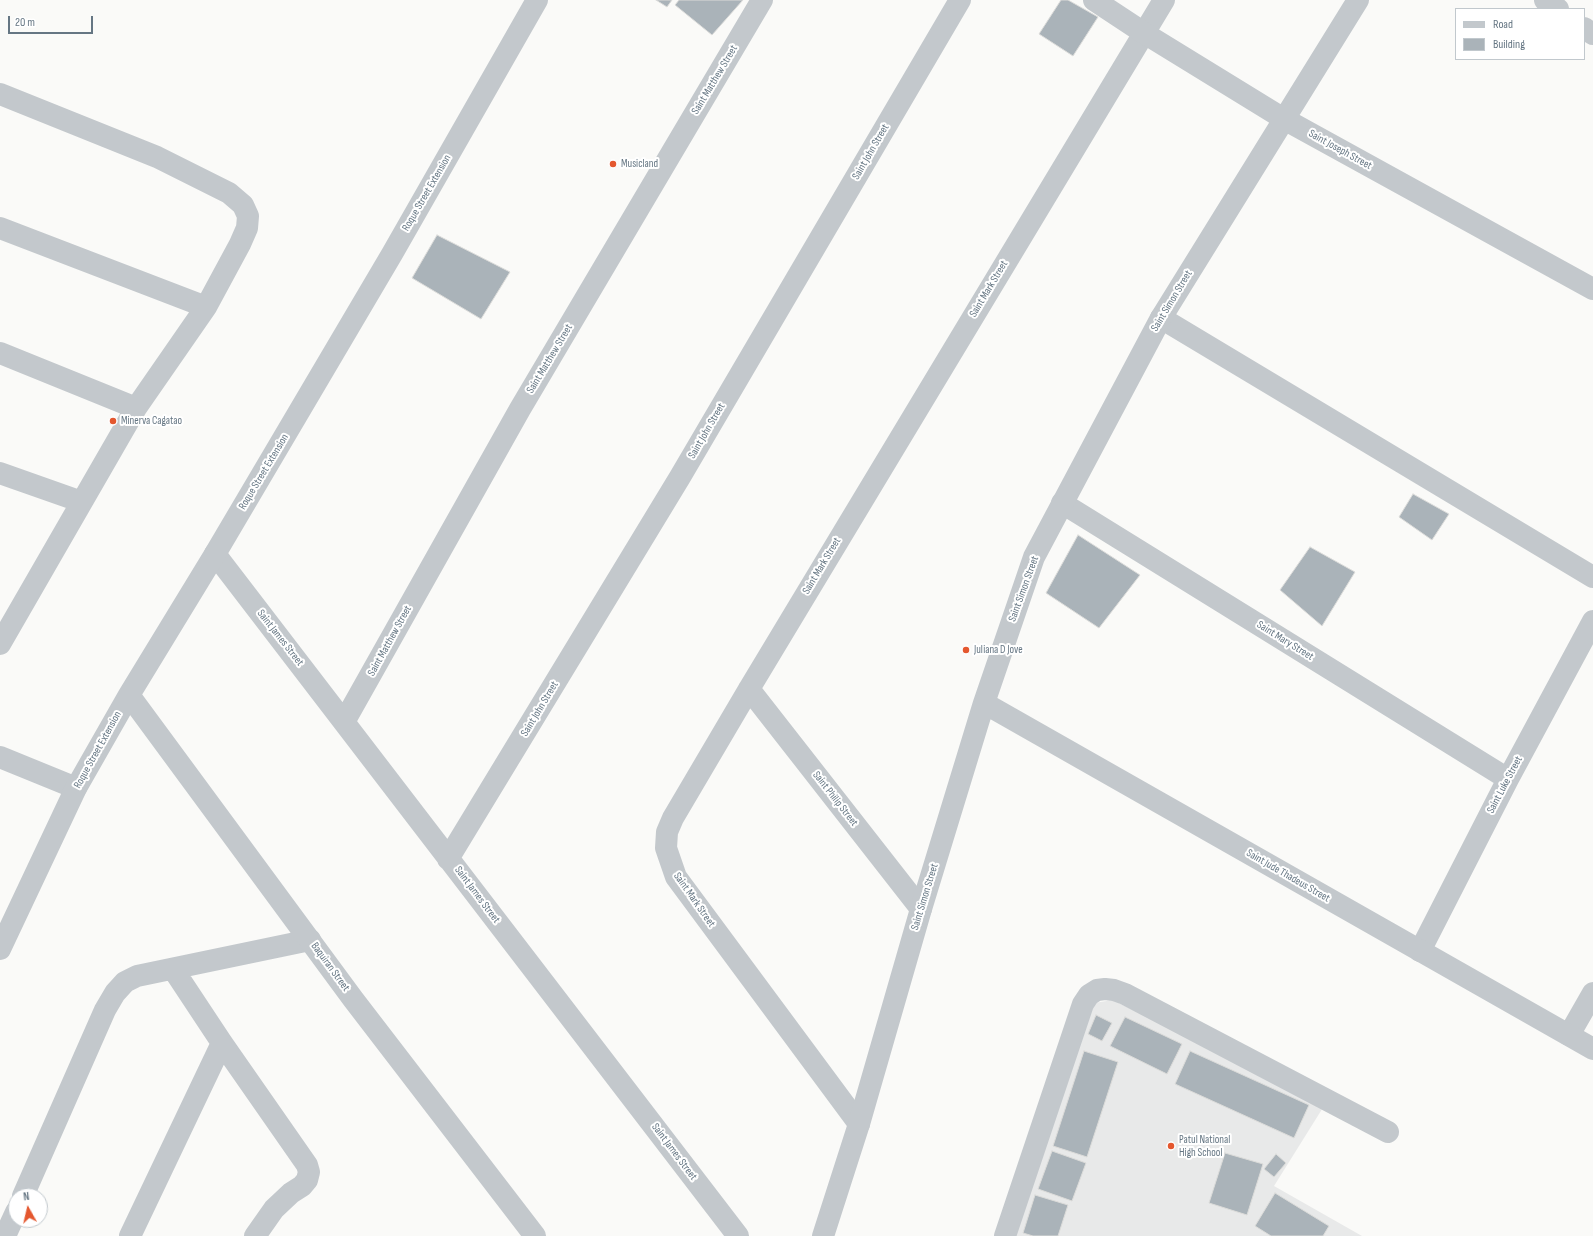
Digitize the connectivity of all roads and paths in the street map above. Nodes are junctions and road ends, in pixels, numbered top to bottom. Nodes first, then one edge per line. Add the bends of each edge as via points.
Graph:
1 (537, 0) edge
2 (762, 0) edge
3 (960, 0) edge
4 (1094, 0) edge
5 (1164, 0) edge
6 (1358, 0) edge
7 (1545, 0) edge
8 (1557, 8) edge
9 (1144, 33) junction
10 (0, 94) edge
11 (1284, 119) junction
12 (0, 228) edge
13 (1593, 289) edge
14 (206, 306) junction
15 (1161, 318) junction
16 (0, 353) edge
17 (136, 408) junction
18 (0, 473) edge
19 (82, 502) junction
20 (1062, 503) junction
21 (216, 554) junction
22 (1593, 577) edge
23 (8, 614) edge
24 (1593, 621) edge
25 (0, 644) edge
26 (748, 689) junction
27 (129, 695) junction
28 (984, 703) junction
29 (344, 722) junction
30 (0, 757) edge
31 (1508, 779) junction
32 (76, 788) junction
33 (448, 859) junction
34 (921, 909) junction
35 (310, 940) junction
36 (0, 949) edge
37 (1420, 951) junction
38 (173, 969) junction
39 (1593, 993) edge
40 (1569, 1035) junction
41 (222, 1043) junction
42 (1593, 1049) edge
43 (859, 1124) junction
44 (1388, 1132) dead end
45 (27, 1188) edge
46 (130, 1236) edge
47 (255, 1236) edge
48 (535, 1236) edge
49 (738, 1236) edge
50 (823, 1236) edge
51 (1005, 1236) edge

1 - 21 street, Roque Street Extension
2 - 29 street, Saint Matthew Street via 520,409
3 - 33 street, Saint John Street via 672,490
4 - 9 street, Saint Joseph Street
5 - 9 street, Saint Mark Street
6 - 11 street, Saint Simon Street
7 - 8 street
9 - 11 street, Saint Joseph Street
9 - 26 street, Saint Mark Street
10 - 14 street via 157,157 229,192 243,205 248,216 247,228
11 - 13 street, Saint Joseph Street
11 - 15 street, Saint Simon Street
12 - 14 street
14 - 17 street
15 - 20 street, Saint Simon Street
15 - 22 street
16 - 17 street
17 - 19 street
18 - 19 street
19 - 23 street
20 - 28 street, Saint Simon Street via 1034,557
20 - 31 street, Saint Mary Street
21 - 27 street, Roque Street Extension
21 - 29 street, Saint James Street
23 - 25 street
24 - 31 street, Saint Luke Street
26 - 34 street, Saint Philip Street
26 - 43 street, Saint Mark Street via 673,818 666,832 666,848 676,877
27 - 32 street, Roque Street Extension
27 - 35 street, Baquiran Street
28 - 34 street, Saint Simon Street
28 - 37 street, Saint Jude Thadeus Street
29 - 33 street, Saint James Street
30 - 32 street
31 - 37 street, Saint Luke Street
32 - 36 street, Roque Street Extension
33 - 49 street, Saint James Street
34 - 43 street, Saint Simon Street
35 - 38 street
35 - 48 street, Baquiran Street
37 - 40 street, Saint Jude Thadeus Street
38 - 41 street
38 - 45 street via 137,976 125,982 115,993 105,1010
39 - 40 street
40 - 42 street, Saint Jude Thadeus Street
41 - 46 street
41 - 47 street via 307,1165 309,1172 302,1186 274,1209
43 - 50 street, Saint Simon Street
44 - 51 street via 1125,994 1114,990 1097,990 1089,995 1083,1004

